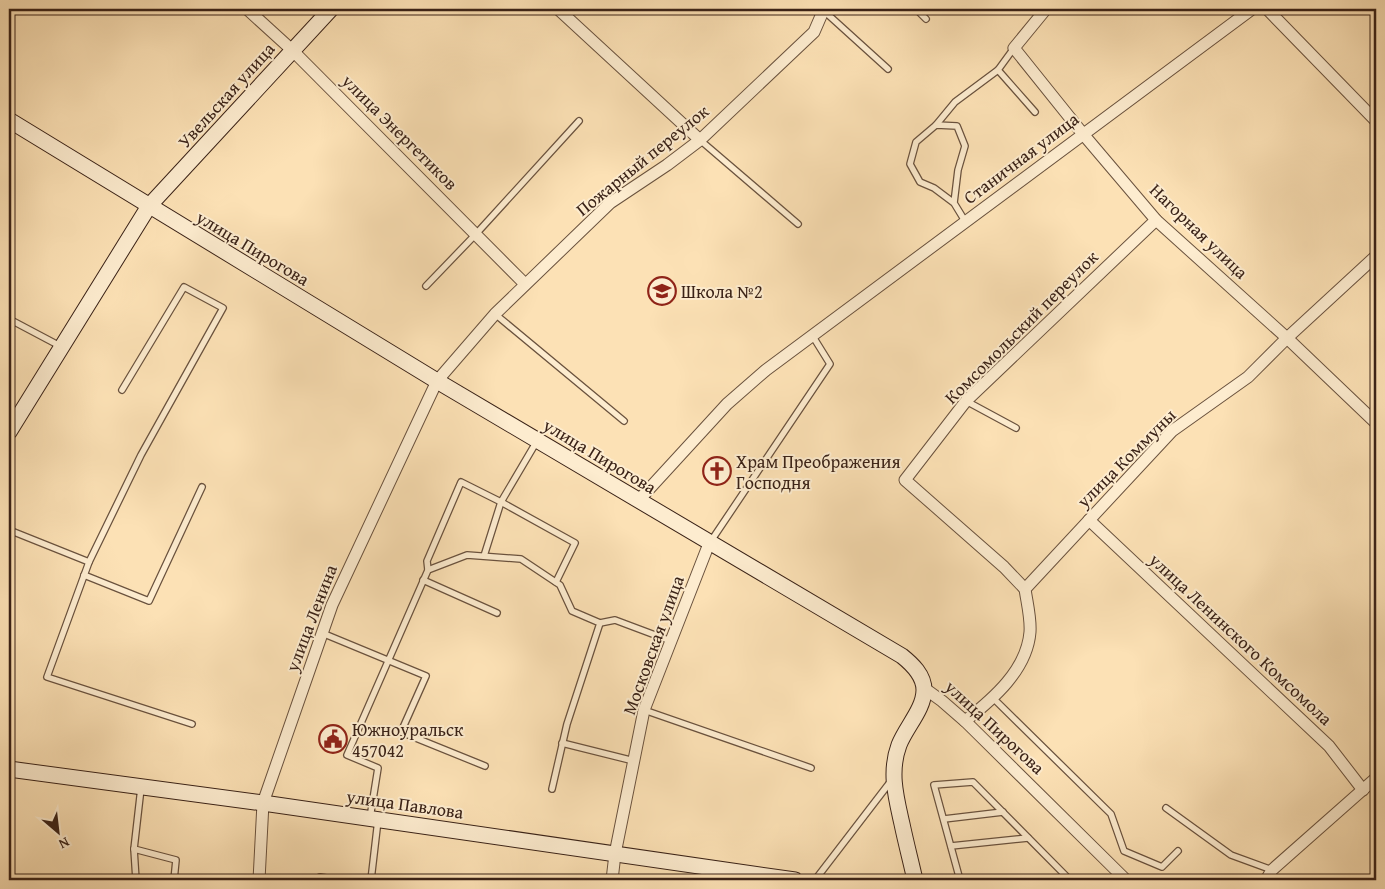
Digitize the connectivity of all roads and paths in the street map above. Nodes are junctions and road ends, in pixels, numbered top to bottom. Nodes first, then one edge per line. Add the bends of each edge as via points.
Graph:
1 (247, 9) edge
2 (331, 9) edge
3 (558, 9) edge
4 (916, 9) edge
5 (1046, 9) edge
6 (1252, 9) edge
7 (1268, 9) edge
8 (824, 10) edge
9 (926, 19) dead end
10 (1014, 48) junction
11 (292, 50) junction
12 (888, 69) dead end
13 (998, 70) junction
14 (1035, 112) dead end
15 (9, 120) edge
16 (579, 121) dead end
17 (1376, 121) edge
18 (936, 125) junction
19 (1082, 134) junction
20 (700, 140) junction
21 (954, 203) junction
22 (149, 206) junction
23 (1156, 220) junction
24 (966, 221) junction
25 (798, 224) dead end
26 (476, 234) junction
27 (1376, 256) edge
28 (525, 284) junction
29 (426, 286) dead end
30 (495, 314) junction
31 (9, 319) edge
32 (812, 334) junction
33 (1287, 338) junction
34 (62, 346) junction
35 (437, 381) junction
36 (122, 390) dead end
37 (966, 401) junction
38 (624, 421) dead end
39 (1376, 423) edge
40 (1016, 428) dead end
41 (9, 432) edge
42 (537, 441) junction
43 (202, 487) dead end
44 (638, 501) junction
45 (502, 502) junction
46 (1089, 520) junction
47 (9, 530) edge
48 (710, 541) junction
49 (484, 556) junction
50 (89, 562) junction
51 (428, 570) junction
52 (84, 575) junction
53 (423, 580) junction
54 (556, 582) junction
55 (1025, 589) junction
56 (497, 612) dead end
57 (600, 623) junction
58 (322, 633) junction
59 (671, 641) junction
60 (387, 660) junction
61 (924, 688) junction
62 (993, 698) junction
63 (644, 710) junction
64 (965, 722) junction
65 (192, 724) dead end
66 (562, 743) junction
67 (634, 761) junction
68 (485, 766) dead end
69 (810, 768) dead end
70 (9, 769) edge
71 (893, 778) junction
72 (1376, 778) edge
73 (141, 787) junction
74 (552, 789) dead end
75 (1363, 790) junction
76 (263, 803) junction
77 (1166, 808) dead end
78 (1003, 812) junction
79 (374, 819) junction
80 (944, 819) junction
81 (1028, 838) junction
82 (951, 846) junction
83 (134, 849) junction
84 (1178, 850) dead end
85 (615, 854) junction
86 (1269, 875) edge
87 (747, 877) edge
88 (1069, 879) edge
89 (136, 880) edge
90 (174, 880) edge
91 (259, 880) edge
92 (320, 880) edge
93 (339, 880) edge
94 (372, 880) edge
95 (612, 880) edge
96 (795, 880) edge
97 (815, 880) edge
98 (915, 880) edge
99 (960, 880) edge
100 (1029, 880) edge
101 (1126, 880) edge

1 - 11 street, улица Энергетиков
2 - 11 street, Увельская улица
3 - 20 street
4 - 9 lane
5 - 10 street
6 - 19 street, Станичная улица
7 - 17 street
8 - 12 lane
8 - 20 street, Пожарный переулок via 814,32
10 - 13 lane
10 - 19 street, Нагорная улица
11 - 22 street, Увельская улица
11 - 26 street, улица Энергетиков
13 - 14 lane
13 - 18 lane via 955,102
15 - 22 street, улица Пирогова
16 - 26 lane
18 - 21 lane via 957,126 965,146
18 - 21 lane via 916,142 910,164 920,182
19 - 23 street, Нагорная улица
19 - 24 street, Станичная улица
20 - 25 lane
20 - 28 street, Пожарный переулок via 610,203
21 - 24 lane
22 - 34 street
22 - 35 street, улица Пирогова
23 - 33 street, Нагорная улица
23 - 37 street, Комсомольский переулок
24 - 32 street, Станичная улица
26 - 28 street, улица Энергетиков
26 - 29 lane
27 - 33 street, улица Коммуны
28 - 30 street, Пожарный переулок
30 - 35 street, Пожарный переулок
30 - 38 lane
31 - 34 lane
32 - 44 street, Станичная улица via 727,404
32 - 48 lane via 830,364
33 - 39 street, Нагорная улица
33 - 46 street, улица Коммуны via 1248,377 1172,430
34 - 41 street
35 - 42 street, улица Пирогова
35 - 58 street, улица Ленина via 332,605
36 - 50 lane via 184,287 223,308 140,455
37 - 40 lane
37 - 55 street, Комсомольский переулок via 905,480
42 - 44 street, улица Пирогова
42 - 45 lane
43 - 52 lane via 149,601
44 - 48 street, улица Пирогова
45 - 49 lane
45 - 51 lane via 461,482 428,561
45 - 54 lane via 574,543
46 - 55 street, улица Коммуны
46 - 75 street, улица Ленинского Комсомола via 1329,746
47 - 50 lane
48 - 59 street, Московская улица
48 - 61 street, улица Пирогова via 902,656 915,667
49 - 51 lane via 467,555
49 - 54 lane via 521,559
50 - 52 lane
51 - 53 lane
52 - 65 lane via 47,676
53 - 56 lane
53 - 60 lane
54 - 57 lane via 572,611
55 - 62 street via 1030,632 1026,649 1016,671
57 - 59 lane via 615,620
57 - 66 lane
58 - 60 lane
58 - 76 street, улица Ленина
59 - 63 street, Московская улица
60 - 68 lane via 426,676 401,732
60 - 79 lane via 347,755 378,768
61 - 64 street, улица Пирогова
61 - 71 street via 922,700 899,745
62 - 64 street
62 - 84 lane via 1111,814 1124,851 1162,867
63 - 67 street, Московская улица
63 - 69 lane
64 - 101 street, улица Пирогова
66 - 67 lane
66 - 74 lane
67 - 85 street, Московская улица
70 - 73 street, улица Павлова
71 - 97 lane
71 - 98 street
72 - 75 street
73 - 76 street, улица Павлова
73 - 83 lane
75 - 86 street
76 - 79 street, улица Павлова
76 - 91 street, улица Ленина
77 - 86 lane via 1231,855
78 - 80 lane
78 - 80 lane via 973,782 934,784
78 - 81 lane
79 - 85 street, улица Павлова
79 - 94 lane
80 - 82 lane
81 - 82 lane
81 - 88 lane
82 - 99 lane
83 - 89 lane
83 - 90 lane via 176,860
85 - 87 street, улица Павлова
85 - 95 street, Московская улица
87 - 96 street, улица Павлова
88 - 100 lane
92 - 93 lane via 320,877

